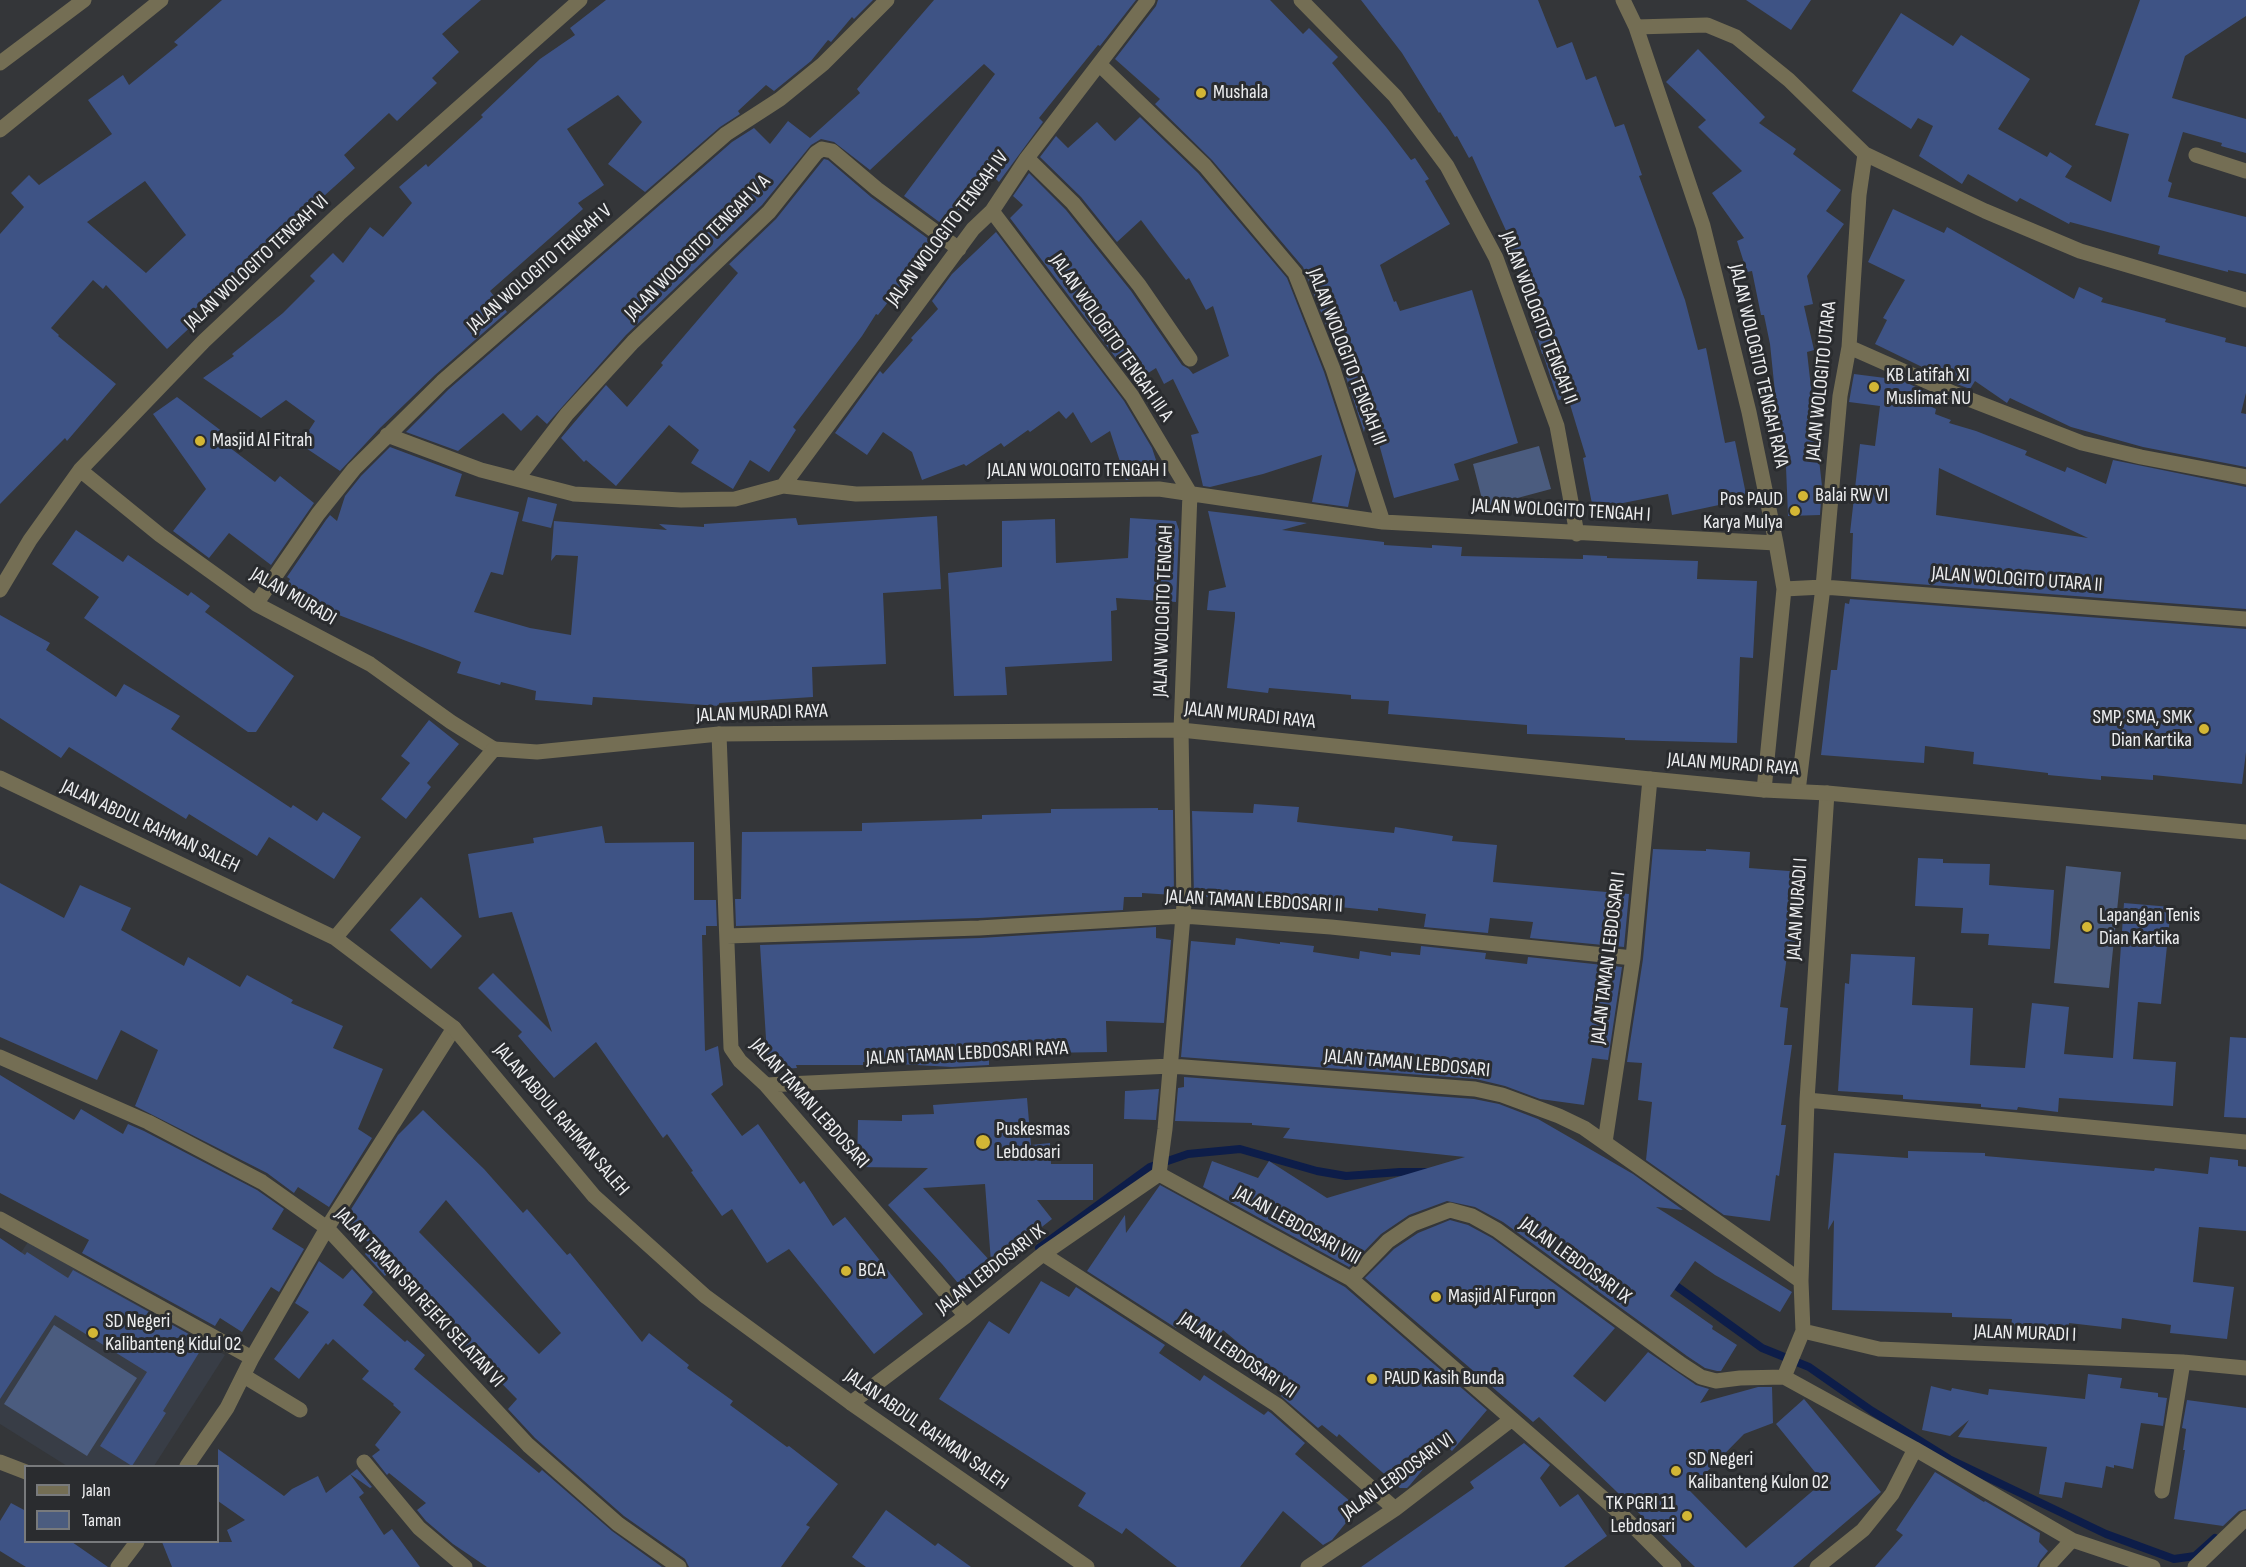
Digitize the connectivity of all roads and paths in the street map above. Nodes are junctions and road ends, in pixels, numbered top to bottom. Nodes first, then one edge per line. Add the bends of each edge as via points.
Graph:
1 (84, 0) edge
2 (161, 0) edge
3 (580, 0) edge
4 (887, 0) edge
5 (1148, 0) edge
6 (1301, 0) edge
7 (1623, 0) edge
8 (1636, 27) junction
9 (0, 63) edge
10 (1099, 64) junction
11 (0, 130) edge
12 (1865, 154) junction
13 (2196, 155) dead end
14 (1027, 158) junction
15 (2246, 171) edge
16 (992, 211) junction
17 (959, 249) junction
18 (2246, 300) edge
19 (1849, 347) junction
20 (1190, 359) dead end
21 (387, 435) junction
22 (80, 470) junction
23 (2246, 477) edge
24 (517, 479) junction
25 (783, 486) junction
26 (1190, 493) junction
27 (1383, 522) junction
28 (1576, 534) junction
29 (1776, 543) junction
30 (1823, 587) junction
31 (1784, 589) junction
32 (0, 590) edge
33 (256, 604) junction
34 (2246, 619) edge
35 (1180, 730) junction
36 (719, 734) junction
37 (494, 749) junction
38 (0, 778) edge
39 (1650, 779) junction
40 (1764, 790) junction
41 (1798, 791) junction
42 (1827, 793) junction
43 (2246, 832) edge
44 (1183, 916) junction
45 (727, 936) junction
46 (335, 938) junction
47 (1633, 958) junction
48 (454, 1028) junction
49 (0, 1057) edge
50 (1171, 1066) junction
51 (766, 1085) junction
52 (1807, 1100) junction
53 (1605, 1142) junction
54 (2246, 1142) edge
55 (1160, 1171) junction
56 (0, 1219) edge
57 (327, 1228) junction
58 (1043, 1254) junction
59 (1351, 1279) junction
60 (1801, 1281) junction
61 (966, 1316) junction
62 (1803, 1331) junction
63 (252, 1358) junction
64 (2183, 1362) junction
65 (2246, 1368) edge
66 (1786, 1375) junction
67 (244, 1376) junction
68 (851, 1403) junction
69 (300, 1410) dead end
70 (1512, 1419) junction
71 (1915, 1449) junction
72 (0, 1462) edge
73 (364, 1462) dead end
74 (188, 1465) edge
75 (24, 1471) edge
76 (2162, 1491) dead end
77 (1395, 1509) junction
78 (2246, 1518) edge
79 (2072, 1540) junction
80 (131, 1544) edge
81 (118, 1567) edge
82 (465, 1567) edge
83 (679, 1567) edge
84 (1087, 1567) edge
85 (1308, 1567) edge
86 (1674, 1567) edge
87 (1817, 1567) edge
88 (2047, 1567) edge
89 (2152, 1567) edge
90 (2195, 1567) edge

1 - 9 street
2 - 11 street
3 - 22 street, JALAN WOLOGITO TENGAH VI via 204,340
4 - 21 street, JALAN WOLOGITO TENGAH V via 823,64 780,99 726,134 442,382
5 - 10 street, JALAN WOLOGITO TENGAH IV
6 - 28 street, JALAN WOLOGITO TENGAH II via 1395,96 1447,166 1496,258 1557,426
7 - 8 street, JALAN WOLOGITO TENGAH RAYA
8 - 12 street via 1707,25 1737,37 1789,80
8 - 29 street, JALAN WOLOGITO TENGAH RAYA via 1703,226 1749,412
10 - 14 street, JALAN WOLOGITO TENGAH IV
10 - 27 street, JALAN WOLOGITO TENGAH III via 1205,166 1295,273 1333,369
12 - 18 street via 2080,251
12 - 19 street, JALAN WOLOGITO UTARA
13 - 15 street
14 - 16 street, JALAN WOLOGITO TENGAH IV
14 - 20 street via 1096,231
16 - 17 street, JALAN WOLOGITO TENGAH IV
16 - 26 street, JALAN WOLOGITO TENGAH III A via 1132,396
17 - 24 street, JALAN WOLOGITO TENGAH V A via 832,151 822,149 769,212 633,342 567,414
17 - 25 street, JALAN WOLOGITO TENGAH IV
19 - 23 street via 2082,443
19 - 30 street, JALAN WOLOGITO UTARA via 1840,396
21 - 24 street, JALAN WOLOGITO TENGAH I via 481,470
21 - 33 street, JALAN WOLOGITO TENGAH V via 318,514
22 - 32 street, JALAN WOLOGITO TENGAH VI
22 - 33 street, JALAN MURADI via 160,535
24 - 25 street, JALAN WOLOGITO TENGAH I via 574,494 681,500 735,499
25 - 26 street, JALAN WOLOGITO TENGAH I via 856,494 1159,489
26 - 27 street, JALAN WOLOGITO TENGAH I
26 - 35 street, JALAN WOLOGITO TENGAH
27 - 28 street, JALAN WOLOGITO TENGAH I
28 - 29 street, JALAN WOLOGITO TENGAH I
29 - 31 street, JALAN WOLOGITO TENGAH RAYA
30 - 31 street, JALAN WOLOGITO UTARA II
30 - 34 street, JALAN WOLOGITO UTARA II
30 - 41 street, JALAN WOLOGITO UTARA
31 - 40 street, JALAN WOLOGITO TENGAH RAYA
33 - 37 street, JALAN MURADI via 370,664
35 - 36 street, JALAN MURADI RAYA
35 - 39 street, JALAN MURADI RAYA
35 - 44 street
36 - 37 street, JALAN MURADI RAYA via 537,752
36 - 45 street, JALAN TAMAN LEBDOSARI
37 - 46 street
38 - 46 street, JALAN ABDUL RAHMAN SALEH
39 - 40 street, JALAN MURADI RAYA
39 - 47 street, JALAN TAMAN LEBDOSARI I
40 - 41 street, JALAN MURADI RAYA
41 - 42 street, JALAN MURADI RAYA
42 - 43 street, JALAN MURADI RAYA
42 - 52 street, JALAN MURADI I
44 - 45 street, JALAN TAMAN LEBDOSARI II via 979,928
44 - 47 street, JALAN TAMAN LEBDOSARI II
44 - 50 street
45 - 51 street, JALAN TAMAN LEBDOSARI via 731,1048
46 - 48 street, JALAN ABDUL RAHMAN SALEH
47 - 53 street, JALAN TAMAN LEBDOSARI I
48 - 57 street
48 - 68 street, JALAN ABDUL RAHMAN SALEH via 594,1196 705,1296
49 - 57 street, JALAN TAMAN SRI REJEKI SELATAN VI via 148,1122 262,1182
50 - 51 street, JALAN TAMAN LEBDOSARI RAYA
50 - 53 street, JALAN TAMAN LEBDOSARI via 1474,1089 1559,1116
50 - 55 street
51 - 61 street, JALAN TAMAN LEBDOSARI
52 - 54 street
52 - 60 street, JALAN MURADI I
53 - 60 street, JALAN TAMAN LEBDOSARI
55 - 58 street, JALAN LEBDOSARI IX
55 - 59 street, JALAN LEBDOSARI VIII
56 - 63 street
57 - 63 street
57 - 83 street, JALAN TAMAN SRI REJEKI SELATAN VI via 528,1445 618,1524
58 - 61 street, JALAN LEBDOSARI IX
58 - 77 street, JALAN LEBDOSARI VII via 1277,1405
59 - 66 street, JALAN LEBDOSARI IX via 1388,1241 1413,1224 1450,1210 1472,1216 1497,1230 1701,1377 1716,1381
59 - 70 street, JALAN LEBDOSARI VIII
60 - 62 street, JALAN MURADI I
61 - 68 street, JALAN LEBDOSARI IX
62 - 64 street, JALAN MURADI I via 1879,1349
62 - 66 street, JALAN MURADI I
63 - 67 street
64 - 65 street, JALAN MURADI I
64 - 76 street
66 - 71 street
67 - 69 street
67 - 74 street
68 - 84 street, JALAN ABDUL RAHMAN SALEH
70 - 77 street, JALAN LEBDOSARI VI
70 - 86 street, JALAN LEBDOSARI VIII via 1620,1513
71 - 79 street
71 - 87 street via 1892,1494 1863,1530
72 - 75 street
73 - 82 street via 419,1528
77 - 85 street, JALAN LEBDOSARI VI
78 - 90 street
79 - 88 street
79 - 89 street
80 - 81 street

